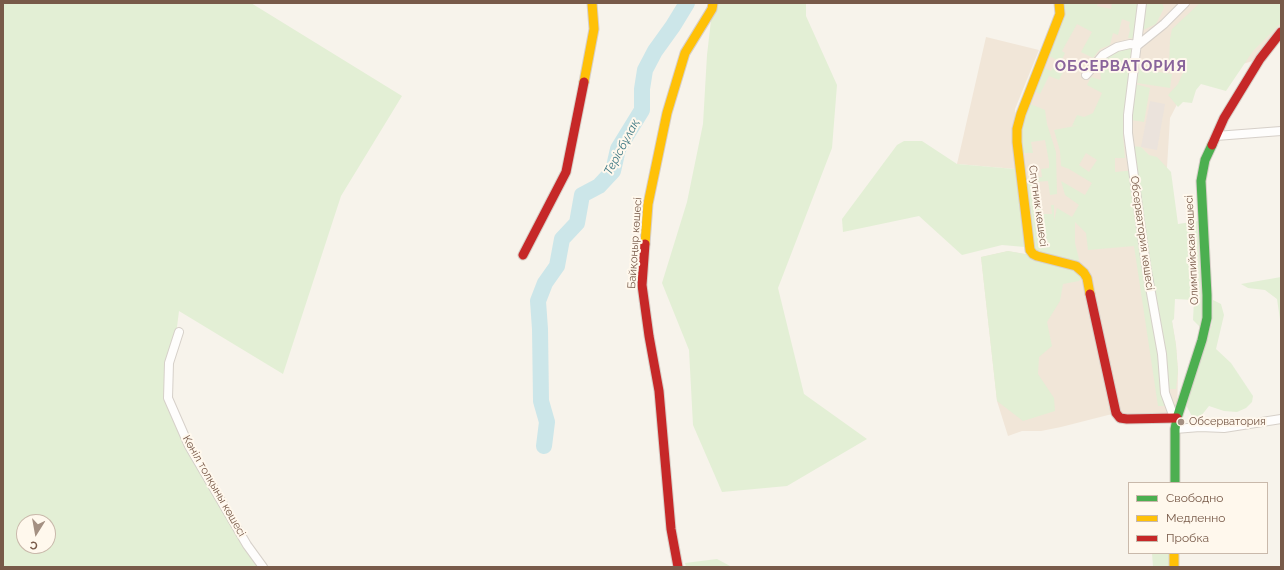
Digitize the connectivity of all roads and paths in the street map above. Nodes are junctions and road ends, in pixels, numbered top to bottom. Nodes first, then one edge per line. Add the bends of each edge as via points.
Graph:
1 (592, 3) edge
2 (713, 3) edge
3 (1060, 3) edge
4 (1142, 3) edge
5 (1185, 3) edge
6 (1281, 32) edge
7 (1138, 45) junction
8 (1086, 75) dead end
9 (1281, 131) edge
10 (1216, 136) junction
11 (523, 255) dead end
12 (179, 332) dead end
13 (1177, 418) junction
14 (1281, 419) edge
15 (1175, 429) junction
16 (1175, 482) edge
17 (1174, 554) edge
18 (263, 567) edge
19 (678, 567) edge
20 (1174, 567) edge

1 - 11 street via 594,29 566,172
2 - 19 street, Байқоңыр көшесі via 712,9 685,53 667,113 648,204 642,285 659,391
3 - 13 street, Спутник көшесі via 1060,14 1020,114 1017,129 1030,250 1037,256 1076,266 1084,273 1116,413 1120,418
4 - 7 street, Обсерватория көшесі
5 - 7 street
6 - 10 street, Олимпийская көшесі via 1260,59
7 - 8 street via 1130,44 1110,50
7 - 13 street, Обсерватория көшесі via 1128,115 1128,133 1146,265 1162,354 1165,393
9 - 10 street
10 - 13 street, Олимпийская көшесі via 1205,160 1201,181 1207,318
12 - 18 street, Көніл толқыны көшесі via 169,363 168,398 189,446 247,545
13 - 15 street, Олимпийская көшесі
14 - 15 street via 1224,428
15 - 16 street, Олимпийская көшесі
17 - 20 street

